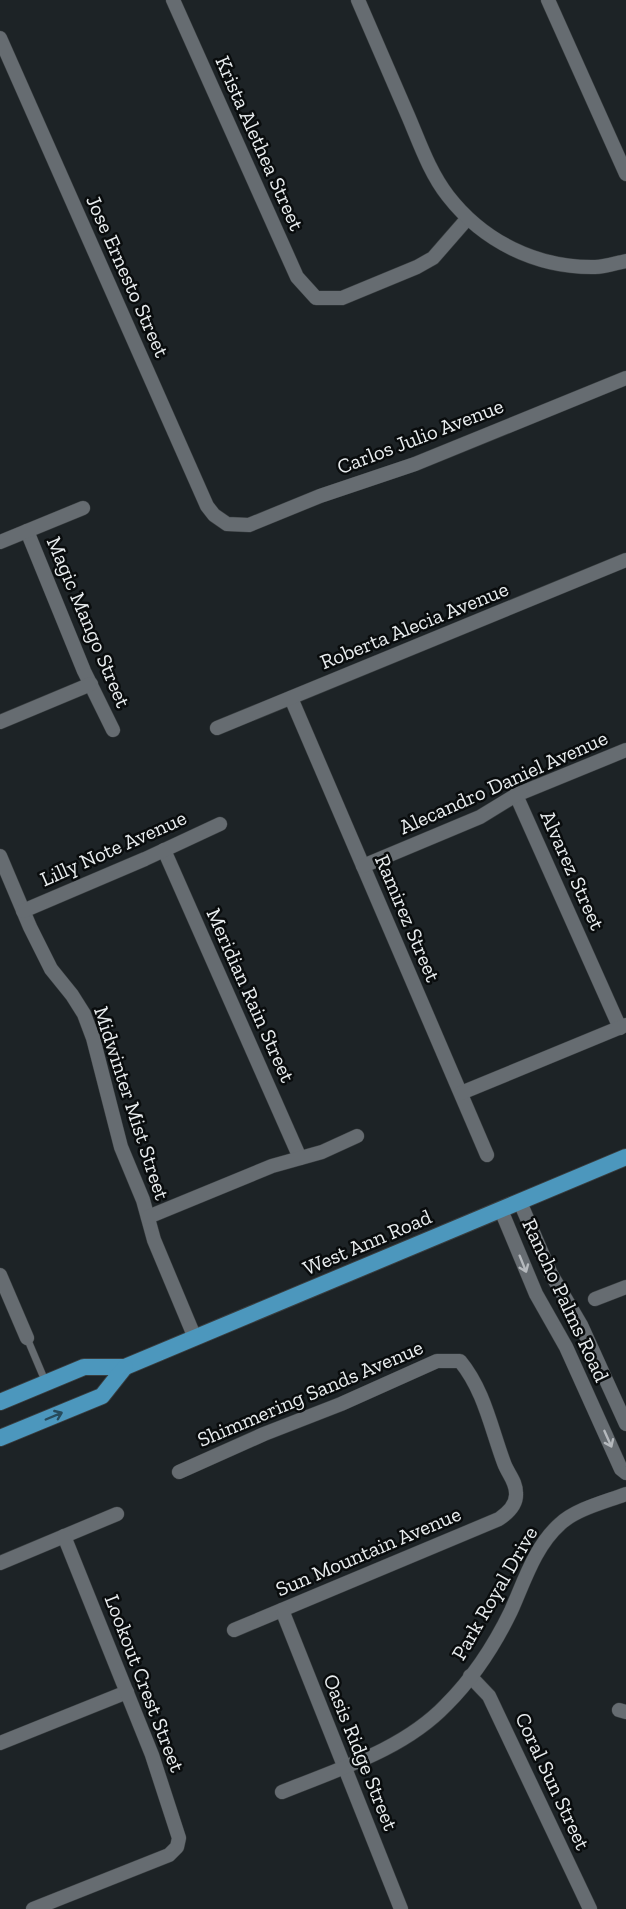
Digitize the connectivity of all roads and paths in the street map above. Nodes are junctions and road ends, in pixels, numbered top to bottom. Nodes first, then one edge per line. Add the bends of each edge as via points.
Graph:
1 (173, 0) edge
2 (358, 0) edge
3 (548, 0) edge
4 (0, 38) edge
5 (623, 157) edge
6 (626, 174) edge
7 (467, 219) junction
8 (626, 261) edge
9 (626, 378) edge
10 (82, 508) dead end
11 (227, 524) joint
12 (27, 531) junction
13 (0, 542) edge
14 (626, 560) edge
15 (91, 684) junction
16 (291, 698) junction
17 (0, 722) edge
18 (217, 728) dead end
19 (113, 730) dead end
20 (626, 750) edge
21 (516, 795) junction
22 (220, 824) dead end
23 (164, 850) junction
24 (0, 856) edge
25 (363, 866) junction
26 (23, 910) junction
27 (623, 1027) edge
28 (460, 1093) junction
29 (357, 1136) dead end
30 (487, 1155) dead end
31 (626, 1157) edge
32 (300, 1158) junction
33 (520, 1202) junction
34 (501, 1210) junction
35 (148, 1217) junction
36 (0, 1275) edge
37 (626, 1287) edge
38 (595, 1299) dead end
39 (27, 1338) joint
40 (195, 1338) junction
41 (125, 1367) junction
42 (46, 1383) junction
43 (0, 1402) edge
44 (626, 1424) edge
45 (0, 1438) edge
46 (179, 1473) dead end
47 (626, 1473) edge
48 (626, 1494) edge
49 (514, 1504) joint
50 (117, 1514) dead end
51 (64, 1536) junction
52 (0, 1563) edge
53 (282, 1610) junction
54 (234, 1630) dead end
55 (470, 1676) junction
56 (127, 1692) junction
57 (0, 1743) edge
58 (345, 1766) junction
59 (282, 1792) dead end
60 (33, 1909) edge
61 (401, 1909) edge
62 (590, 1909) edge

1 - 7 street, Krista Alethea Street via 297,277 316,298 342,298 417,267 433,258
2 - 7 street via 429,165
3 - 5 street
4 - 11 street, Jose Ernesto Street via 207,506
5 - 6 street
7 - 8 street via 501,243 564,266 597,267
9 - 11 street, Carlos Julio Avenue via 416,464 249,525
10 - 12 street
12 - 13 street
12 - 15 street, Magic Mango Street
14 - 16 street, Roberta Alecia Avenue
15 - 17 street
15 - 19 street, Magic Mango Street
16 - 18 street, Roberta Alecia Avenue
16 - 25 street, Ramirez Street
20 - 21 street, Alecandro Daniel Avenue
21 - 25 street, Alecandro Daniel Avenue via 480,818
21 - 27 street, Alvarez Street
22 - 23 street, Lilly Note Avenue
23 - 26 street, Lilly Note Avenue
23 - 32 street, Meridian Rain Street
24 - 26 street, Midwinter Mist Street
25 - 28 street, Ramirez Street
26 - 35 street, Midwinter Mist Street via 51,969 84,1014 121,1148
27 - 28 street
28 - 30 street, Ramirez Street
29 - 32 street
31 - 33 main road, West Ann Road
32 - 35 street
33 - 34 main road, West Ann Road
33 - 44 street, Rancho Palms Road via 551,1274 581,1325
34 - 40 main road, West Ann Road
34 -> 47 street, Rancho Palms Road via 536,1294 562,1337
35 - 40 street, Midwinter Mist Street
36 - 39 street
37 - 38 street
39 - 42 lane
40 - 41 main road, West Ann Road
41 - 42 main road, West Ann Road via 84,1367
45 -> 41 main road, West Ann Road via 102,1396
42 - 43 main road, West Ann Road
46 - 49 street, Shimmering Sands Avenue via 437,1361 460,1361 480,1390 505,1467 514,1482
48 - 55 street, Park Royal Drive via 560,1523 544,1542 510,1613
49 - 53 street, Sun Mountain Avenue via 499,1519
50 - 51 street
51 - 52 street
51 - 56 street, Lookout Crest Street
53 - 54 street, Sun Mountain Avenue
53 - 58 street, Oasis Ridge Street
55 - 58 street, Park Royal Drive via 447,1705 421,1728
55 - 62 street, Coral Sun Street via 489,1696
56 - 57 street
56 - 60 street, Lookout Crest Street via 160,1778 179,1838 177,1847 169,1855
58 - 59 street, Park Royal Drive
58 - 61 street, Oasis Ridge Street

